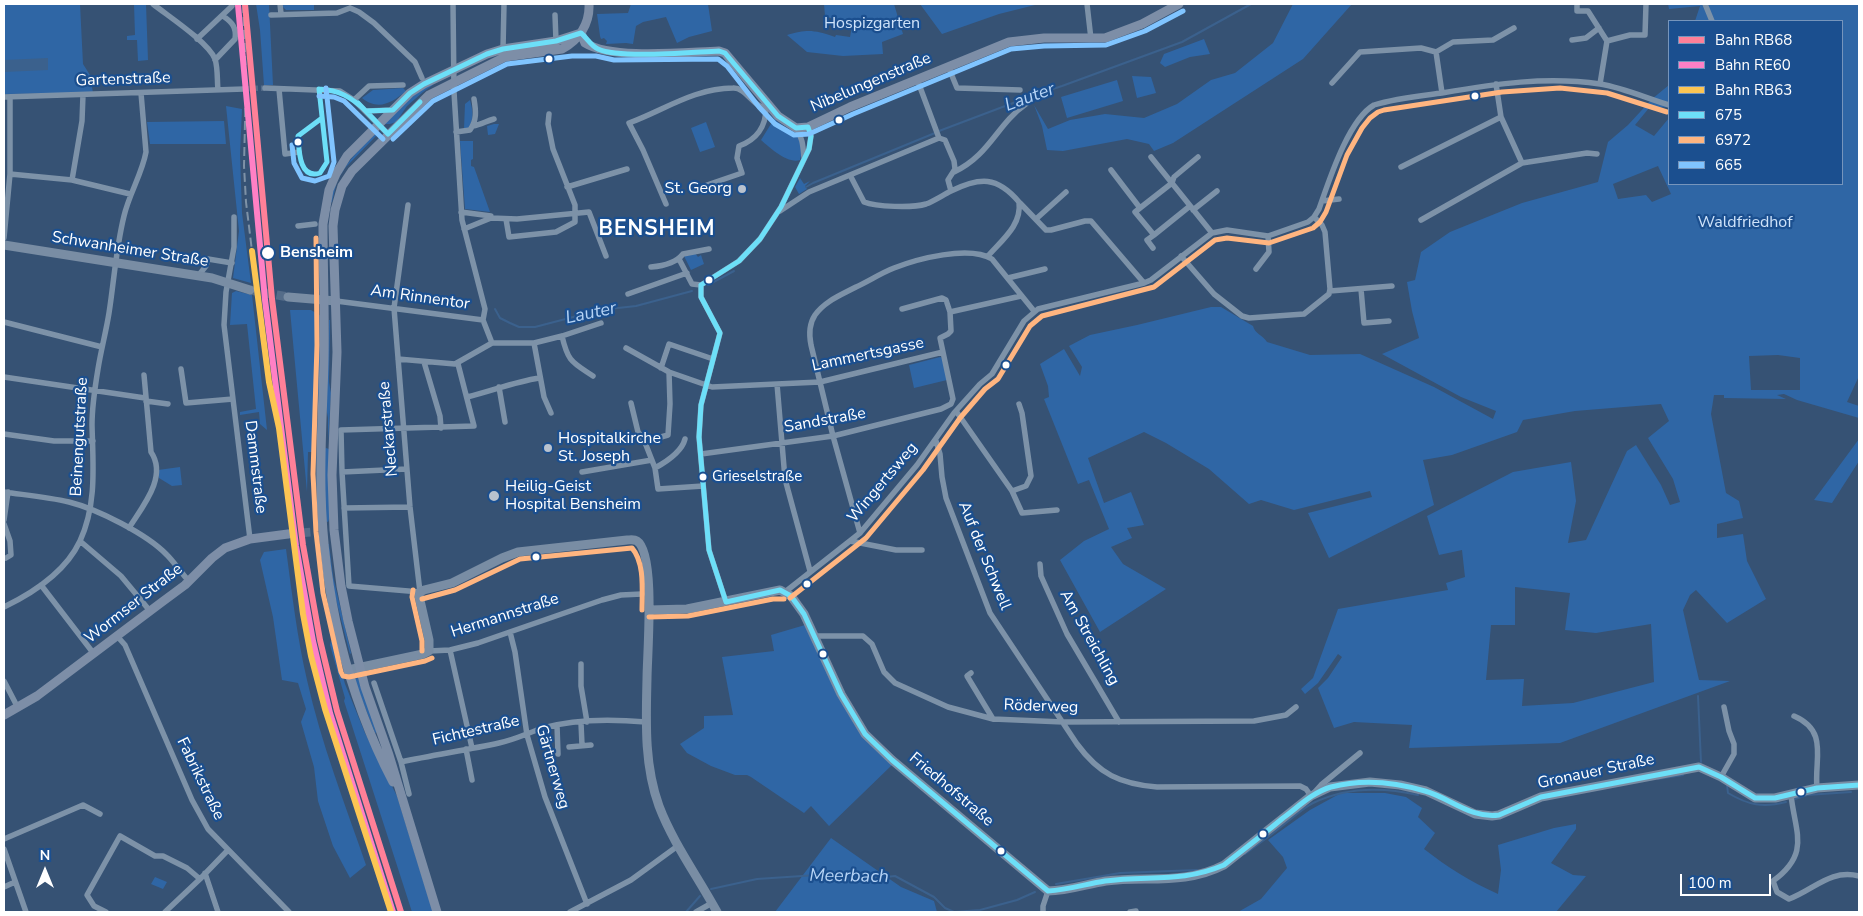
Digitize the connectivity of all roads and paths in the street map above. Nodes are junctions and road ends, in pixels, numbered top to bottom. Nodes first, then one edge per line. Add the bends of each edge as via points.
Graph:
1 (153, 4) edge
2 (232, 4) edge
3 (280, 4) edge
4 (454, 4) edge
5 (504, 4) edge
6 (589, 4) edge
7 (1087, 4) edge
8 (1179, 4) edge
9 (1577, 4) edge
10 (1646, 4) edge
11 (1705, 4) edge
12 (349, 6) edge
13 (271, 14) dead end
14 (281, 14) junction
15 (554, 15) dead end
16 (223, 16) junction
17 (1712, 20) edge
18 (1514, 28) dead end
19 (1599, 28) junction
20 (581, 33) junction
21 (197, 38) junction
22 (1091, 39) junction
23 (1572, 40) dead end
24 (1608, 41) junction
25 (559, 45) junction
26 (503, 49) junction
27 (597, 49) junction
28 (1436, 52) junction
29 (215, 60) junction
30 (948, 66) junction
31 (455, 69) junction
32 (422, 78) dead end
33 (917, 79) junction
34 (454, 82) junction
35 (1332, 83) dead end
36 (1496, 84) junction
37 (1600, 84) junction
38 (403, 85) dead end
39 (265, 88) tunnel mouth
40 (244, 89) tunnel mouth
41 (279, 89) junction
42 (218, 90) junction
43 (1020, 90) dead end
44 (141, 93) junction
45 (1442, 93) junction
46 (83, 95) junction
47 (7, 97) edge
48 (474, 99) dead end
49 (354, 100) junction
50 (1026, 104) dead end
51 (1668, 106) edge
52 (767, 107) junction
53 (393, 110) junction
54 (366, 111) junction
55 (549, 114) dead end
56 (1501, 117) junction
57 (494, 119) dead end
58 (378, 124) junction
59 (473, 126) junction
60 (808, 127) junction
61 (796, 128) junction
62 (456, 132) junction
63 (388, 134) junction
64 (938, 134) junction
65 (299, 152) dead end
66 (1597, 154) dead end
67 (1151, 157) dead end
68 (1198, 157) dead end
69 (804, 160) junction
70 (1522, 163) junction
71 (1401, 167) dead end
72 (627, 169) dead end
73 (1111, 170) dead end
74 (954, 172) junction
75 (10, 174) junction
76 (850, 175) junction
77 (72, 180) junction
78 (1172, 183) junction
79 (707, 185) dead end
80 (567, 188) junction
81 (953, 190) junction
82 (1217, 191) dead end
83 (1066, 192) dead end
84 (130, 194) junction
85 (1339, 199) dead end
86 (1322, 200) junction
87 (1019, 202) junction
88 (666, 204) dead end
89 (408, 205) dead end
90 (1140, 208) junction
91 (1192, 208) junction
92 (464, 212) junction
93 (778, 212) junction
94 (575, 214) junction
95 (234, 217) dead end
96 (1314, 217) junction
97 (491, 218) junction
98 (506, 218) junction
99 (1036, 219) junction
100 (1421, 220) dead end
101 (315, 224) dead end
102 (298, 226) dead end
103 (464, 229) junction
104 (1212, 232) junction
105 (1154, 235) junction
106 (1268, 236) junction
107 (4, 238) edge
108 (4, 245) edge
109 (1153, 248) dead end
110 (709, 249) dead end
111 (606, 256) dead end
112 (988, 256) junction
113 (1181, 256) junction
114 (679, 259) junction
115 (116, 262) junction
116 (232, 263) junction
117 (651, 267) dead end
118 (1045, 269) dead end
119 (1256, 269) dead end
120 (687, 273) junction
121 (198, 276) junction
122 (1008, 278) junction
123 (228, 283) junction
124 (1144, 283) junction
125 (701, 285) junction
126 (1392, 286) dead end
127 (1361, 288) junction
128 (250, 290) tunnel mouth
129 (1330, 291) junction
130 (628, 294) dead end
131 (1021, 296) junction
132 (288, 297) tunnel mouth
133 (324, 300) junction
134 (336, 301) junction
135 (394, 308) junction
136 (902, 309) dead end
137 (1034, 311) junction
138 (950, 312) junction
139 (483, 320) junction
140 (1389, 321) dead end
141 (4, 322) edge
142 (601, 323) dead end
143 (562, 336) junction
144 (492, 343) junction
145 (534, 343) junction
146 (102, 347) junction
147 (626, 348) dead end
148 (943, 352) junction
149 (398, 359) junction
150 (713, 359) junction
151 (424, 362) junction
152 (458, 364) junction
153 (661, 368) junction
154 (181, 369) dead end
155 (669, 372) junction
156 (144, 375) dead end
157 (592, 376) dead end
158 (4, 377) edge
159 (539, 378) junction
160 (820, 382) junction
161 (778, 384) junction
162 (705, 385) junction
163 (499, 387) junction
164 (94, 390) junction
165 (467, 398) junction
166 (146, 399) junction
167 (233, 399) junction
168 (631, 403) dead end
169 (168, 404) dead end
170 (1019, 404) dead end
171 (956, 411) junction
172 (551, 413) dead end
173 (505, 422) dead end
174 (441, 428) junction
175 (403, 429) junction
176 (4, 434) edge
177 (832, 436) junction
178 (685, 439) dead end
179 (644, 440) junction
180 (93, 441) junction
181 (936, 441) junction
182 (782, 442) junction
183 (321, 443) junction
184 (332, 444) junction
185 (701, 454) junction
186 (652, 460) junction
187 (655, 468) junction
188 (407, 469) junction
189 (342, 472) junction
190 (582, 472) dead end
191 (703, 486) junction
192 (1012, 491) junction
193 (6, 492) edge
194 (410, 506) junction
195 (344, 508) junction
196 (90, 510) junction
197 (1058, 510) dead end
198 (4, 522) edge
199 (129, 528) junction
200 (334, 530) junction
201 (323, 531) junction
202 (312, 532) tunnel mouth
203 (860, 533) junction
204 (288, 534) tunnel mouth
205 (250, 539) junction
206 (80, 541) junction
207 (850, 541) junction
208 (922, 550) dead end
209 (6, 558) dead end
210 (1040, 564) dead end
211 (810, 571) junction
212 (189, 581) junction
213 (41, 585) junction
214 (420, 592) junction
215 (785, 592) junction
216 (642, 594) dead end
217 (726, 602) junction
218 (4, 607) edge
219 (649, 610) junction
220 (150, 611) junction
221 (510, 632) junction
222 (117, 636) junction
223 (814, 636) junction
224 (450, 650) junction
225 (429, 651) junction
226 (94, 654) junction
227 (581, 664) dead end
228 (359, 667) junction
229 (348, 670) junction
230 (971, 673) dead end
231 (4, 681) edge
232 (374, 683) dead end
233 (1296, 707) dead end
234 (1724, 707) dead end
235 (18, 708) junction
236 (4, 716) edge
237 (1794, 716) dead end
238 (993, 719) junction
239 (646, 722) junction
240 (1063, 722) junction
241 (1119, 722) junction
242 (584, 723) junction
243 (557, 725) junction
244 (526, 735) junction
245 (582, 745) junction
246 (591, 745) dead end
247 (569, 747) dead end
248 (469, 748) junction
249 (1360, 753) dead end
250 (558, 754) dead end
251 (401, 762) junction
252 (1721, 777) junction
253 (472, 780) dead end
254 (1859, 785) edge
255 (1817, 788) junction
256 (409, 794) dead end
257 (1791, 795) junction
258 (1311, 796) junction
259 (404, 803) junction
260 (100, 814) dead end
261 (4, 839) edge
262 (679, 845) junction
263 (4, 849) edge
264 (228, 850) junction
265 (205, 874) junction
266 (1859, 876) edge
267 (200, 879) junction
268 (15, 882) junction
269 (4, 887) edge
270 (1048, 891) junction
271 (712, 903) junction
272 (587, 904) junction
273 (26, 912) edge
274 (106, 912) edge
275 (165, 912) edge
276 (218, 912) edge
277 (289, 912) edge
278 (437, 912) edge
279 (570, 912) edge
280 (696, 912) edge
281 (717, 912) edge
282 (1043, 912) edge

1 - 21 street
2 - 16 street
3 - 14 street
4 - 31 street
5 - 26 street
6 - 20 main road via 588,18
7 - 22 street
8 - 22 main road, Nibelungenstraße via 1121,33
9 - 19 street via 1577,11 1588,12
10 - 24 street via 1645,34
11 - 17 street
12 - 14 street via 337,13
12 - 32 street via 374,23 415,62
13 - 14 street
15 - 25 street
16 - 21 street
16 - 29 street via 232,22 236,35
18 - 28 street via 1493,40 1453,42
19 - 23 street via 1586,38
19 - 24 street
20 - 25 main road via 576,40
20 - 27 main road
21 - 29 street
22 - 30 main road, Nibelungenstraße via 1023,39
24 - 37 street
25 - 26 main road
25 - 27 main road, Nibelungenstraße
25 - 34 main road via 505,57
26 - 31 main road
27 - 52 main road, Nibelungenstraße via 614,53 725,53
28 - 35 street via 1422,48 1360,52
28 - 45 street
29 - 42 street
30 - 33 main road, Nibelungenstraße
30 - 43 street via 958,88
31 - 34 street
31 - 53 main road via 424,84
33 - 60 main road, Nibelungenstraße
33 - 64 street
34 - 62 street
34 - 63 main road via 429,95
36 - 37 street via 1550,80
36 - 45 street
36 - 56 street
37 - 51 street
38 - 49 street via 369,86
39 - 41 street
40 - 42 street, Gartenstraße
41 - 49 street via 336,90
41 - 65 street via 285,154
42 - 44 street, Gartenstraße
44 - 46 street, Gartenstraße
44 - 84 street, Beinengutstraße via 146,152
45 - 86 street via 1383,102 1364,111 1339,156
46 - 47 street, Gartenstraße
46 - 77 street
47 - 75 street
48 - 59 street
49 - 54 street
50 - 74 street via 1016,111 987,148
52 - 61 main road, Nibelungenstraße
52 - 79 street via 758,135 739,146 737,158 742,173
52 - 88 street via 761,107 736,87 693,94 629,123
53 - 54 street
53 - 58 main road
54 - 58 street
55 - 80 street via 553,149
56 - 70 street
56 - 71 street
57 - 59 street
58 - 63 street
58 - 133 main road via 347,156 336,174 325,208
59 - 62 street via 470,130
60 - 61 main road, Nibelungenstraße
60 - 69 street via 811,136
61 - 69 street via 801,135
62 - 92 street
63 - 134 main road via 352,170 335,207
64 - 74 street via 944,138 950,152
64 - 76 street
66 - 70 street
67 - 78 street
68 - 78 street via 1174,177
69 - 93 street
70 - 100 street
72 - 80 street
73 - 90 street
74 - 81 street via 948,180
75 - 77 street
75 - 107 street
76 - 81 street via 864,202 870,204 925,204
76 - 93 street via 809,192
77 - 84 street
78 - 90 street
78 - 91 street
80 - 94 street via 575,205
81 - 87 street via 966,183 991,181 1000,184
82 - 91 street
83 - 99 street
84 - 115 street, Beinengutstraße
85 - 86 street
86 - 96 street
87 - 99 street
87 - 112 street via 1015,226
89 - 135 street, Neckarstraße
90 - 105 street via 1136,212
91 - 104 street
91 - 105 street
92 - 97 street
92 - 103 street
93 - 125 street via 748,253
94 - 98 street
94 - 98 street via 575,222 556,232 509,237
94 - 111 street via 589,212
95 - 116 street, Dammstraße
96 - 106 street via 1301,226
96 - 129 street via 1325,232
97 - 98 street
97 - 103 street
99 - 124 street via 1046,230 1091,221
101 - 102 street
103 - 139 street via 486,309
104 - 106 street via 1227,230
104 - 113 street
105 - 109 street via 1147,240
106 - 119 street via 1269,252
108 - 115 street, Schwanheimer Straße
110 - 114 street via 683,254
112 - 122 street
112 - 160 street via 952,253 899,266 828,302 814,316 810,328
113 - 124 street
113 - 129 street via 1214,294 1249,318 1304,314
114 - 117 street
114 - 120 street
115 - 121 street, Schwanheimer Straße
115 - 146 street, Beinengutstraße
116 - 121 street via 208,259
116 - 123 street, Dammstraße
118 - 122 street
120 - 125 street via 692,284
120 - 130 street
121 - 123 street, Schwanheimer Straße
122 - 131 street
123 - 128 street, Schwanheimer Straße
123 - 167 street, Dammstraße via 224,325
124 - 137 street
125 - 150 street via 701,297 720,333
126 - 127 street
127 - 129 street
127 - 140 street via 1364,323
131 - 137 street
131 - 138 street
132 - 133 street
133 - 134 street
133 - 183 main road
134 - 135 street, Am Rinnentor
134 - 184 main road
135 - 139 street, Am Rinnentor
135 - 149 street, Neckarstraße
136 - 138 street via 942,298
137 - 171 street, Wingertsweg via 1024,321 1001,361
138 - 148 street via 951,330 940,338
139 - 144 street, Am Rinnentor
141 - 146 street
142 - 143 street
143 - 145 street
143 - 157 street via 570,360
144 - 145 street
144 - 152 street
145 - 159 street
146 - 164 street, Beinengutstraße
147 - 153 street, Lammertsgasse
148 - 160 street, Lammertsgasse
148 - 177 street, Sandstraße via 953,399 951,404
149 - 151 street
149 - 175 street, Neckarstraße
150 - 153 street via 669,344
150 - 162 street
151 - 152 street
151 - 174 street
152 - 165 street
153 - 155 street, Lammertsgasse
154 - 167 street, Dammstraße via 186,403
155 - 162 street, Lammertsgasse
155 - 179 street via 668,435
156 - 166 street
158 - 164 street
159 - 163 street
159 - 172 street
160 - 161 street, Lammertsgasse
160 - 177 street
161 - 162 street, Lammertsgasse
161 - 182 street
162 - 185 street via 699,416
163 - 165 street
163 - 173 street
164 - 166 street
164 - 180 street, Beinengutstraße
165 - 174 street via 474,426
166 - 169 street
166 - 199 street via 157,479
167 - 205 street, Dammstraße
168 - 179 street via 638,432
170 - 192 street via 1031,476 1026,486
171 - 181 street, Wingertsweg
171 - 192 street
174 - 175 street
175 - 188 street, Neckarstraße
175 - 189 street via 342,430
176 - 180 street via 54,441
177 - 182 street, Sandstraße
177 - 203 street
178 - 187 street via 681,448
179 - 186 street
180 - 196 street, Beinengutstraße via 94,478
181 - 203 street, Wingertsweg
181 - 240 street, Auf der Schwell via 946,498 990,612
182 - 185 street, Sandstraße
182 - 211 street via 785,479
183 - 184 main road
183 - 201 main road
184 - 200 main road
185 - 191 street
186 - 187 street
186 - 190 street
187 - 191 street via 658,489
188 - 189 street
188 - 194 street, Neckarstraße
189 - 195 street
191 - 217 street via 710,555
192 - 197 street via 1022,514
193 - 196 street via 69,502
193 - 198 street
194 - 195 street
194 - 214 street, Neckarstraße
195 - 214 street via 349,586
196 - 199 street
196 - 206 street, Beinengutstraße
198 - 209 street via 11,555
199 - 212 street via 158,546
200 - 201 main road
200 - 228 main road via 341,586
201 - 202 main road
201 - 229 main road via 332,598
203 - 207 street, Wingertsweg
204 - 205 main road, Wormser Straße
205 - 212 main road, Wormser Straße via 218,553
206 - 213 street, Beinengutstraße via 65,563
206 - 220 street via 121,576
207 - 208 street via 896,550
207 - 211 street, Wingertsweg
210 - 241 street, Am Streichling via 1041,576 1067,634
211 - 215 street, Wingertsweg
212 - 220 main road, Wormser Straße
213 - 218 street, Beinengutstraße
213 - 226 street
214 - 219 street via 452,583 518,552 635,540 646,558
214 - 225 street, Neckarstraße via 430,640
215 - 217 street via 773,591
215 - 223 street, Friedhofstraße via 796,600
216 - 221 street, Hermannstraße via 602,600
217 - 219 street via 686,609
219 - 239 street
220 - 222 main road, Wormser Straße
221 - 224 street, Hermannstraße
221 - 244 street, Gärtnerweg
222 - 226 main road, Wormser Straße
222 - 264 street, Fabrikstraße via 124,645 192,800 208,829
223 - 238 street, Röderweg via 863,636 872,644 884,672 895,683 948,708
223 - 270 street, Friedhofstraße via 841,694 865,734
224 - 225 street, Hermannstraße
224 - 248 street
225 - 228 street, Hermannstraße
226 - 235 main road, Wormser Straße
227 - 242 street
228 - 229 street, Hermannstraße
228 - 259 main road
229 - 259 main road via 383,762
230 - 238 street via 966,676
231 - 235 street
232 - 251 street
233 - 241 street, Röderweg via 1286,715 1254,721
234 - 252 street via 1734,754
235 - 236 main road, Wormser Straße
237 - 255 street via 1805,721 1816,735
238 - 240 street, Röderweg
239 - 242 street, Fichtestraße
239 - 262 street via 654,789 665,820
240 - 241 street, Röderweg
240 - 258 street, Auf der Schwell via 1092,762 1111,776 1128,783 1157,787 1300,786
242 - 243 street, Fichtestraße
242 - 245 street
243 - 244 street, Fichtestraße
243 - 250 street
244 - 248 street, Fichtestraße
244 - 272 street, Gärtnerweg via 545,797
245 - 246 street
245 - 247 street
248 - 251 street, Fichtestraße
248 - 253 street
249 - 258 street
251 - 256 street
252 - 257 street, Gronauer Straße via 1755,798
252 - 258 street, Gronauer Straße via 1699,768 1675,771 1541,797 1492,816 1475,814 1426,791 1400,785 1370,782 1330,787
254 - 255 street, Gronauer Straße
255 - 257 street, Gronauer Straße
257 - 266 street via 1798,826 1798,848 1790,866 1773,881 1777,892 1789,898 1804,893 1830,876 1846,873
258 - 270 street via 1224,865 1206,873 1189,878 1141,878
259 - 278 main road
260 - 261 street via 83,805
262 - 271 street
262 - 272 street via 631,880
263 - 268 street
264 - 265 street
264 - 277 street, Fabrikstraße
265 - 267 street
265 - 276 street
267 - 274 street via 187,868 163,856 155,856 120,836 86,895 94,906
267 - 275 street
268 - 269 street
268 - 273 street
270 - 282 street
271 - 280 street
271 - 281 street
272 - 279 street

